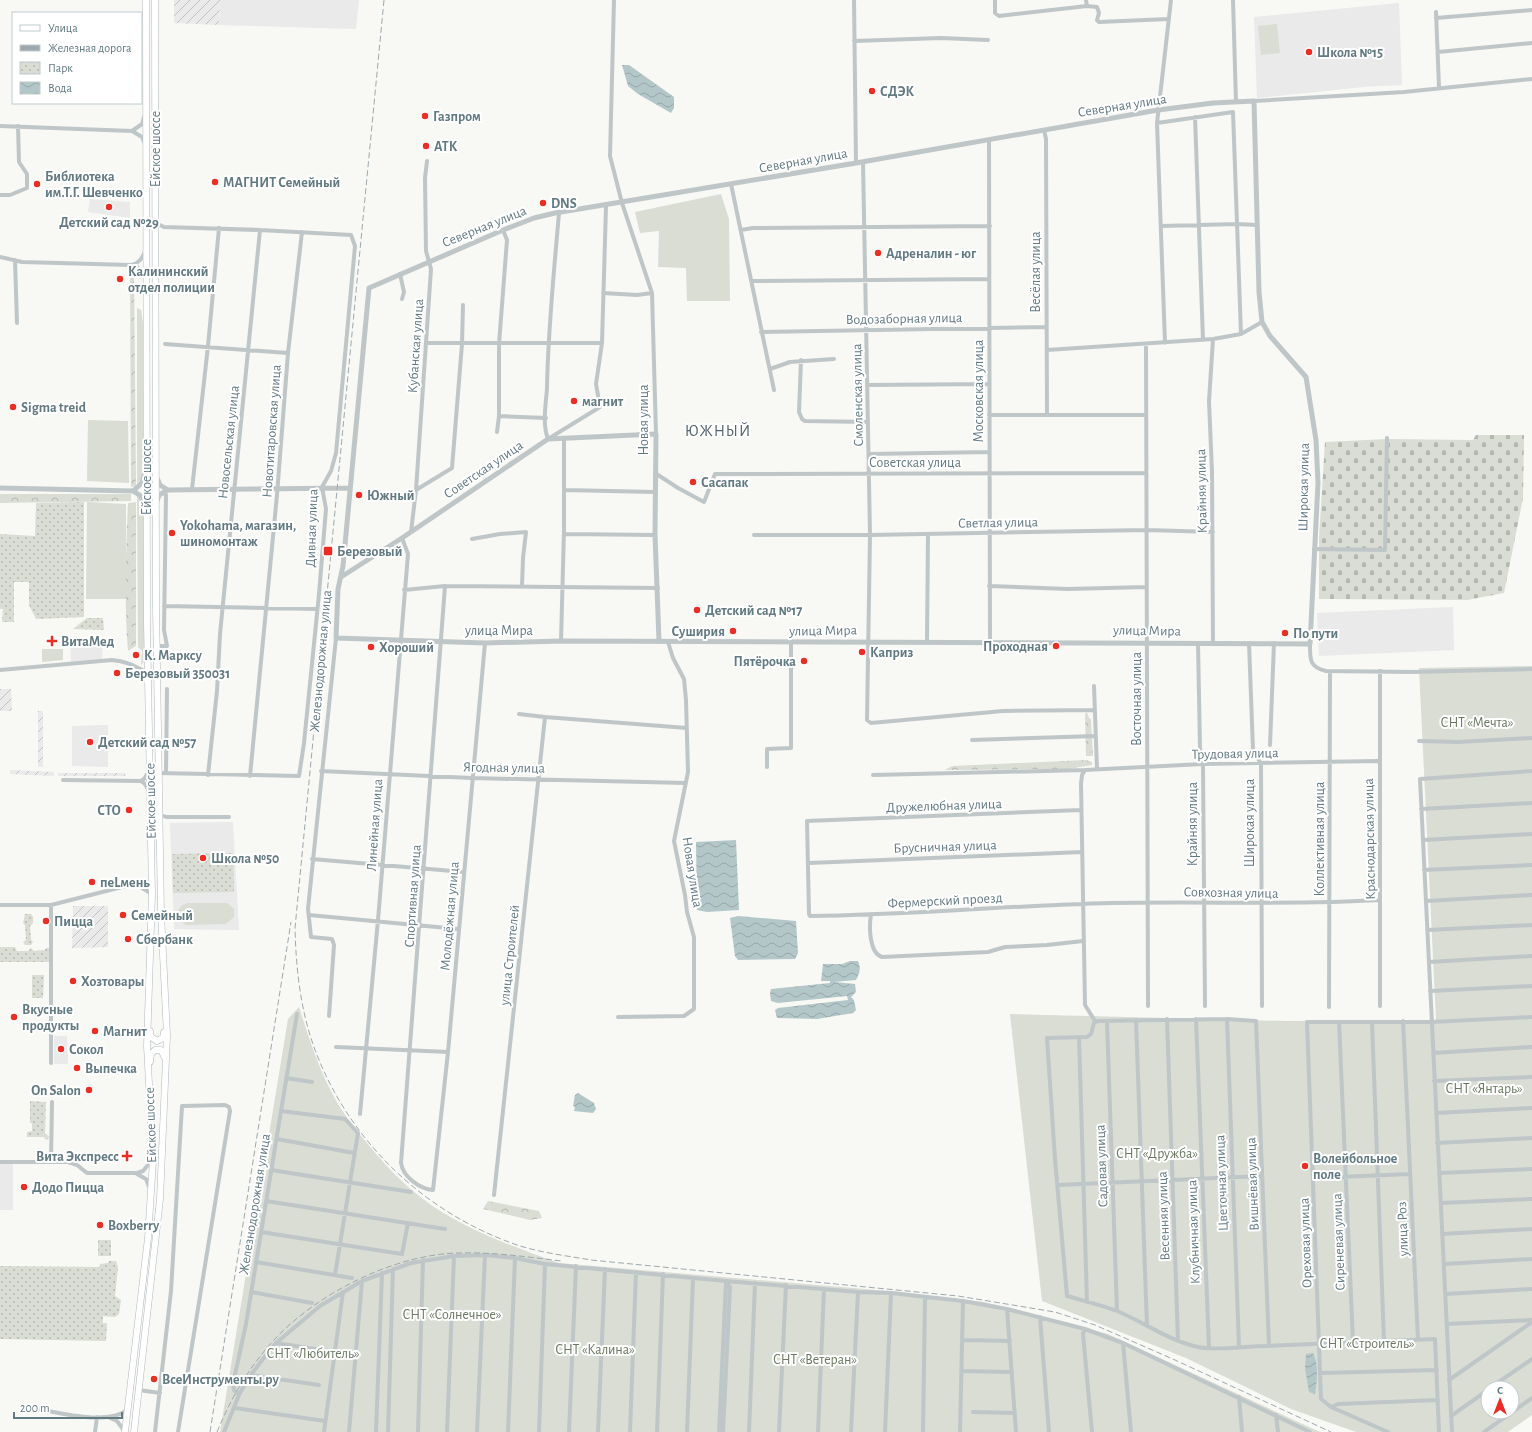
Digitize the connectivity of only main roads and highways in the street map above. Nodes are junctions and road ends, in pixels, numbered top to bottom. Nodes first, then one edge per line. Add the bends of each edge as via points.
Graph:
1 (146, 0) edge
2 (155, 0) edge
3 (165, 998) junction
4 (149, 999) junction
5 (166, 1058) junction
6 (148, 1078) junction
7 (125, 1432) edge
8 (134, 1432) edge

1 - 4 main road, Ейское шоссе via 146,510 152,877
2 - 3 main road, Ейское шоссе via 156,646
3 - 4 main road via 164,1036 159,1041 151,1036
3 - 5 main road, Ейское шоссе
4 - 6 main road, Ейское шоссе
5 - 6 main road via 161,1050 153,1051
5 - 8 main road, Ейское шоссе via 160,1199
6 - 7 main road, Ейское шоссе via 153,1160 151,1193

